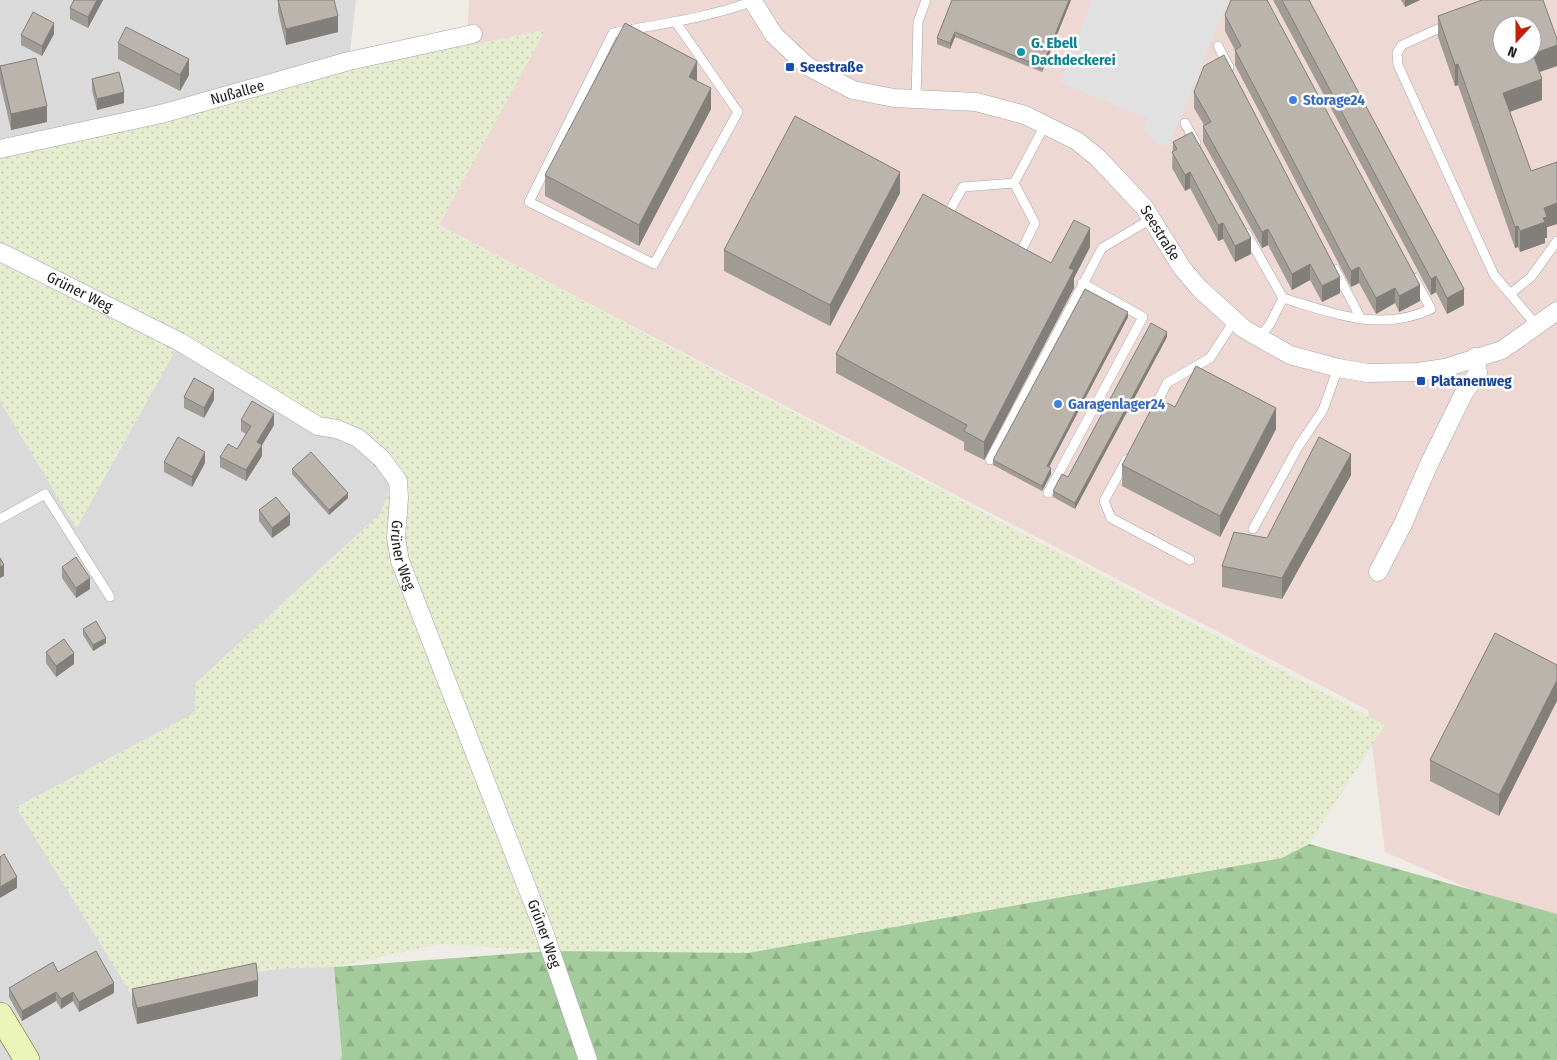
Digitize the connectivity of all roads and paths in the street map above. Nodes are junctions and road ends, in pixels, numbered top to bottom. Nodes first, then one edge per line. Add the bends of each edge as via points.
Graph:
1 (926, 0) edge
2 (752, 1) edge
3 (674, 20) junction
4 (1458, 20) edge
5 (473, 34) dead end
6 (1218, 46) dead end
7 (1232, 72) edge
8 (916, 99) junction
9 (1185, 123) dead end
10 (1044, 125) junction
11 (0, 148) edge
12 (1199, 148) edge
13 (1014, 183) junction
14 (946, 217) edge
15 (1151, 218) junction
16 (1241, 223) edge
17 (1557, 242) edge
18 (0, 252) edge
19 (1018, 256) edge
20 (1329, 258) edge
21 (1408, 266) edge
22 (1082, 283) junction
23 (1510, 294) junction
24 (1283, 298) junction
25 (1557, 311) edge
26 (1361, 319) junction
27 (1234, 321) junction
28 (1537, 326) junction
29 (1259, 338) junction
30 (1475, 357) junction
31 (1338, 368) junction
32 (1149, 417) edge
33 (1131, 451) edge
34 (990, 460) dead end
35 (1048, 493) dead end
36 (0, 519) edge
37 (1253, 529) dead end
38 (1190, 560) dead end
39 (1378, 572) dead end
40 (110, 597) dead end
41 (0, 1015) edge
42 (27, 1060) edge
43 (588, 1060) edge

1 - 8 lane via 918,22
2 - 3 lane via 731,10
2 - 8 street, Seestraße via 774,35 807,66 853,90
3 - 3 lane via 613,33 529,202 654,264 738,112
4 - 23 lane via 1402,45 1397,53 1398,65 1489,266
5 - 11 street, Nußallee via 349,61 161,114
6 - 7 lane
8 - 10 street, Seestraße via 976,102 1025,115
9 - 12 lane
10 - 13 lane
10 - 15 street, Seestraße via 1077,142 1098,158
13 - 14 lane via 963,187
13 - 19 lane via 1035,224
15 - 22 lane via 1102,248
15 - 27 street, Seestraße via 1182,268
16 - 24 lane
17 - 23 lane via 1531,277
18 - 43 street, Grüner Weg via 180,342 318,426 337,429 358,438 382,459 398,481 396,538 400,561 542,926
20 - 26 lane
21 - 26 lane via 1431,309 1413,318 1375,322
22 - 34 lane
22 - 35 lane via 1143,316
23 - 28 lane
24 - 26 lane
24 - 29 lane
25 - 28 street, Seestraße
27 - 29 street, Seestraße
27 - 32 lane via 1210,358 1167,383
28 - 30 street, Seestraße via 1502,350
29 - 31 street, Seestraße via 1290,355
30 - 31 street, Seestraße via 1445,368 1418,372 1378,373
30 - 39 street via 1478,373 1464,393
31 - 37 lane via 1323,410 1298,447
33 - 38 lane via 1104,502 1111,518
36 - 40 lane via 45,494
41 - 42 street

